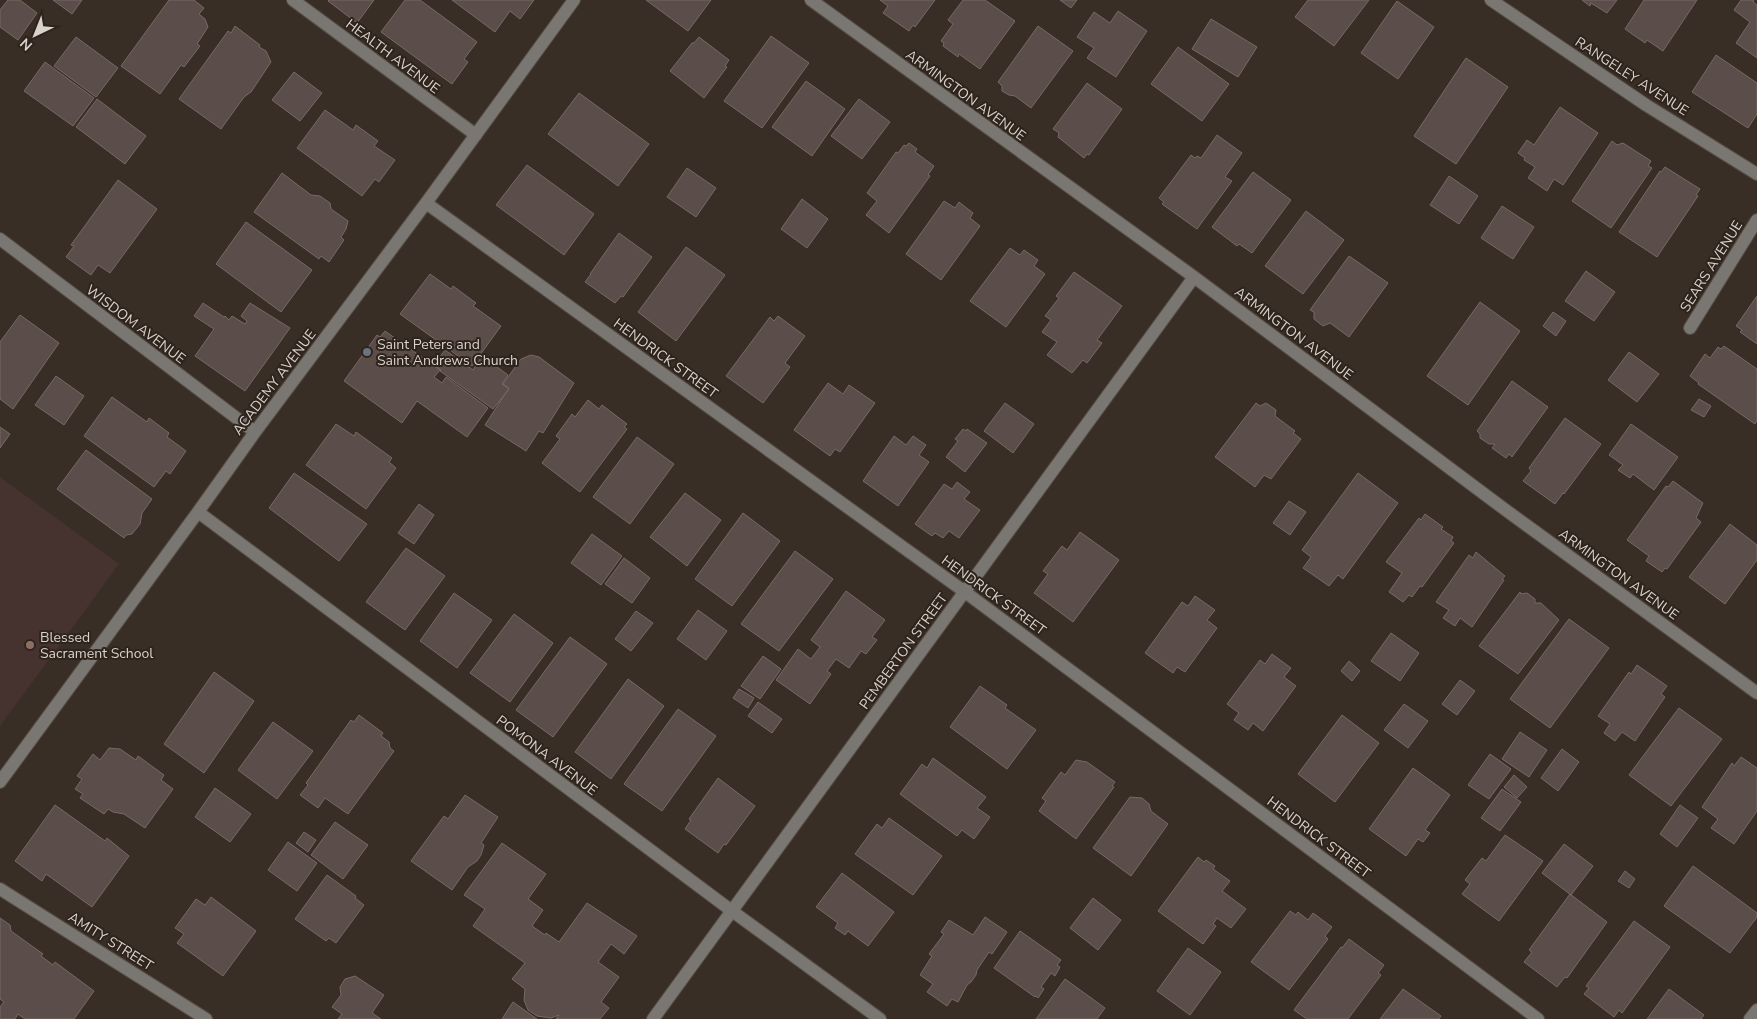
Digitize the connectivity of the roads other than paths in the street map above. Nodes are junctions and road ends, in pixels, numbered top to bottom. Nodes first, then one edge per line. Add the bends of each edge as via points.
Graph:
1 (293, 0) edge
2 (574, 0) edge
3 (811, 0) edge
4 (1491, 0) edge
5 (476, 135) junction
6 (1757, 174) edge
7 (426, 203) junction
8 (1757, 220) edge
9 (0, 240) edge
10 (1194, 277) junction
11 (1690, 328) dead end
12 (255, 432) junction
13 (198, 512) junction
14 (965, 592) junction
15 (1757, 693) edge
16 (0, 782) edge
17 (0, 889) edge
18 (732, 911) junction
19 (1757, 1010) edge
20 (206, 1019) edge
21 (653, 1019) edge
22 (880, 1019) edge
23 (1538, 1019) edge
24 (1750, 1019) edge

1 - 5 street, HEALTH AVENUE
2 - 5 street, ACADEMY AVENUE
3 - 10 street, ARMINGTON AVENUE
4 - 6 street, RANGELEY AVENUE via 1646,105
5 - 7 street, ACADEMY AVENUE
7 - 12 street, ACADEMY AVENUE
7 - 14 street, HENDRICK STREET
8 - 11 street, SEARS AVENUE
9 - 12 street, WISDOM AVENUE
10 - 14 street, PEMBERTON STREET
10 - 15 street, ARMINGTON AVENUE
12 - 13 street, ACADEMY AVENUE
13 - 16 street, ACADEMY AVENUE
13 - 18 street, POMONA AVENUE
14 - 18 street, PEMBERTON STREET
14 - 23 street, HENDRICK STREET
17 - 20 street, AMITY STREET
18 - 21 street, PEMBERTON STREET
18 - 22 street, POMONA AVENUE
19 - 24 street

